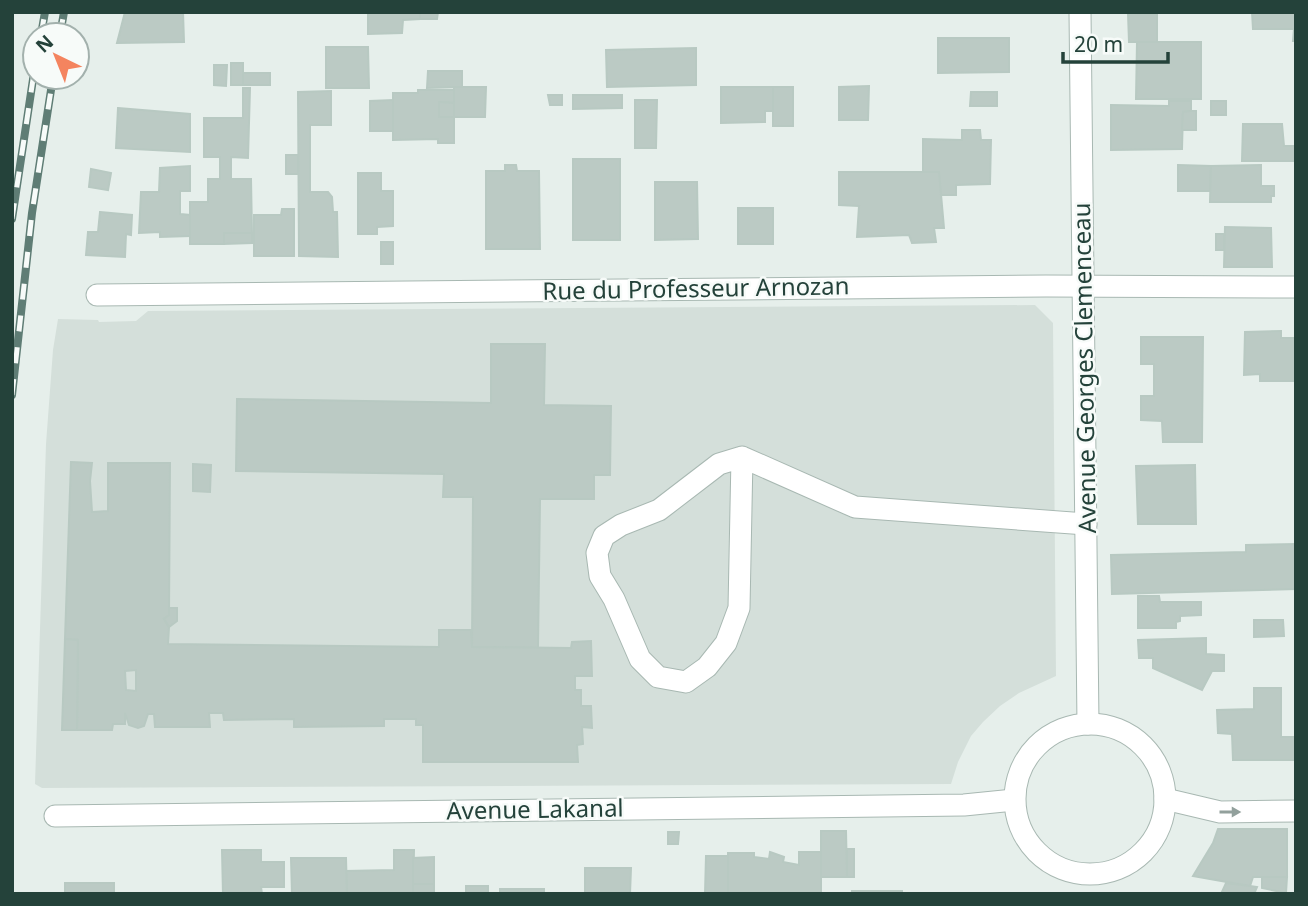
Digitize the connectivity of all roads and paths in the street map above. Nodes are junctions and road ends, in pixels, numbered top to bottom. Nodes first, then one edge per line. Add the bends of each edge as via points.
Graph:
1 (1080, 12) edge
2 (1296, 287) edge
3 (1085, 288) junction
4 (97, 295) dead end
5 (742, 457) junction
6 (1086, 524) junction
7 (1088, 724) junction
8 (1165, 799) junction
9 (1014, 800) junction
10 (1296, 811) edge
11 (55, 816) dead end
12 (1086, 884) edge

1 - 3 street, Avenue Georges Clemenceau
2 - 3 street, Rue du Professeur Arnozan
3 - 4 street, Rue du Professeur Arnozan
3 - 6 street, Avenue Georges Clemenceau
5 - 5 street via 719,464 659,510 604,536 597,553 600,576 640,659 658,677 686,682 707,667 726,643 739,608
5 - 6 street via 855,507
6 - 7 street, Avenue Georges Clemenceau
7 - 8 street via 1113,728 1151,755
7 - 9 street via 1052,734 1036,746 1020,771
8 -> 10 street via 1220,812
8 - 12 street via 1162,820 1141,854
9 - 11 street, Avenue Lakanal via 964,805
9 - 12 street via 1020,828 1035,852

